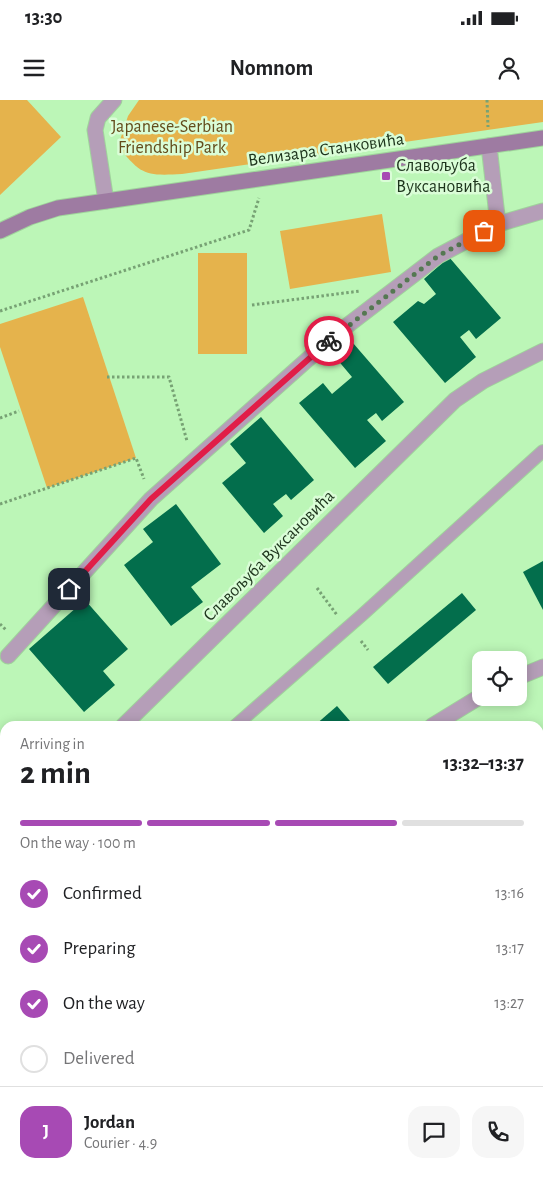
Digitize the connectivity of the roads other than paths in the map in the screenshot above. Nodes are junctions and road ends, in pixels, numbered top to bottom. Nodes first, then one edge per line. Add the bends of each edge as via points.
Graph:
1 (114, 100) edge
2 (543, 138) edge
3 (489, 146) junction
4 (106, 201) junction
5 (543, 211) edge
6 (498, 224) junction
7 (0, 231) edge
8 (543, 351) edge
9 (543, 450) edge
10 (8, 656) dead end
11 (543, 667) edge
12 (527, 674) edge
13 (472, 702) edge
14 (128, 721) edge
15 (241, 721) edge
16 (440, 721) edge

1 - 4 street via 98,118 95,130
2 - 3 street, Велизара Станковића
3 - 4 street, Велизара Станковића
3 - 6 street
4 - 7 street, Велизара Станковића via 58,208
5 - 6 street
6 - 10 street via 438,256 335,335 192,460 151,499
8 - 14 street, Славољуба Вуксановића via 483,381 455,400
9 - 15 lane via 362,616
11 - 12 street
13 - 16 street

